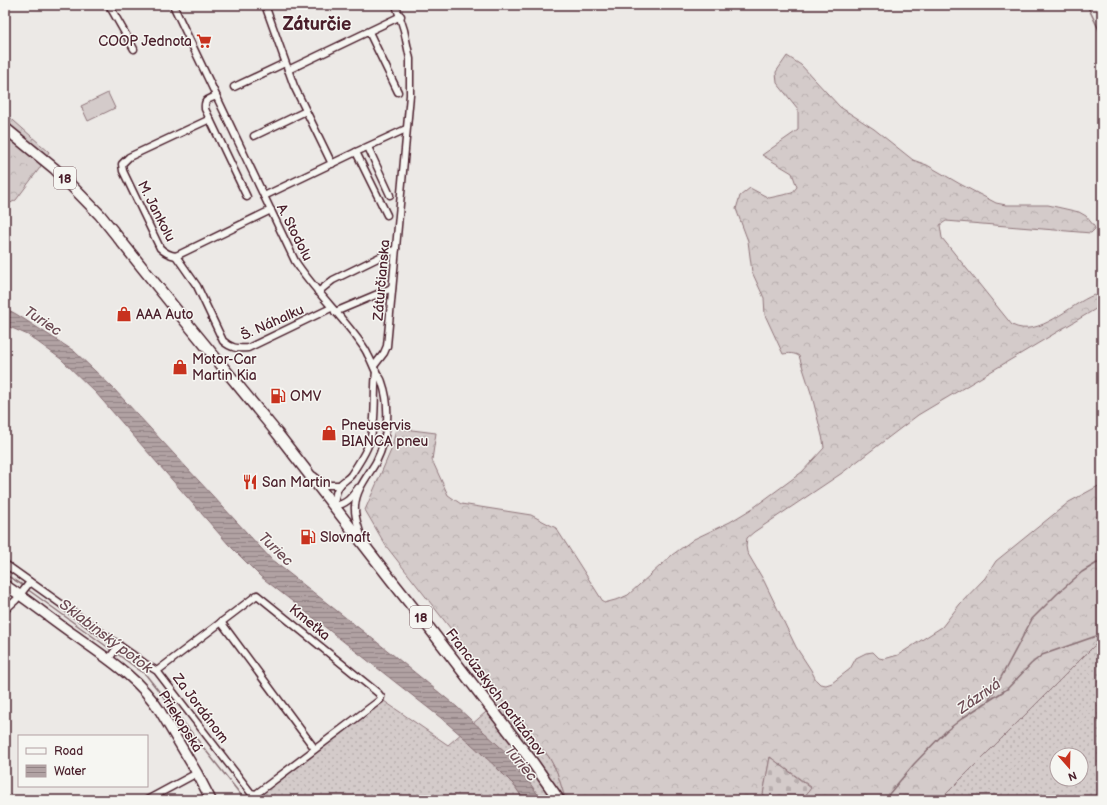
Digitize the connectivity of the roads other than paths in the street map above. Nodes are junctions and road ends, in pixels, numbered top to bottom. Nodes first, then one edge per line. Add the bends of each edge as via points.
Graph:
1 (109, 5) edge
2 (173, 5) edge
3 (265, 5) edge
4 (396, 5) edge
5 (401, 16) junction
6 (369, 32) junction
7 (134, 49) dead end
8 (287, 67) junction
9 (234, 87) dead end
10 (398, 92) dead end
11 (216, 96) junction
12 (306, 110) junction
13 (210, 119) junction
14 (5, 128) edge
15 (406, 130) junction
16 (254, 136) dead end
17 (368, 147) junction
18 (356, 152) junction
19 (332, 164) junction
20 (390, 195) dead end
21 (264, 196) junction
22 (247, 197) dead end
23 (271, 210) junction
24 (387, 215) dead end
25 (396, 249) junction
26 (176, 256) junction
27 (392, 288) junction
28 (318, 292) junction
29 (333, 310) junction
30 (375, 369) junction
31 (304, 467) junction
32 (362, 484) junction
33 (340, 486) junction
34 (334, 506) junction
35 (364, 545) junction
36 (5, 564) edge
37 (30, 582) junction
38 (5, 586) edge
39 (21, 593) junction
40 (5, 610) edge
41 (222, 622) junction
42 (118, 645) junction
43 (110, 657) junction
44 (157, 671) junction
45 (316, 749) junction
46 (197, 773) junction
47 (147, 800) edge
48 (211, 800) edge
49 (559, 800) edge

1 - 7 street
2 - 11 street, A. Stodolu
3 - 8 street
4 - 5 street, Záturčianska
5 - 6 street
5 - 15 street, Záturčianska via 410,59 410,95
6 - 8 street
6 - 10 street
8 - 9 street
8 - 12 street
11 - 13 street via 206,100 205,109
11 - 21 street, A. Stodolu
12 - 16 street
12 - 19 street
13 - 22 street
13 - 26 street, M. Jankolu via 129,157 122,164 160,248 171,256
14 - 31 main road, Francúzskych partizánov / 18 via 56,169 100,215
15 - 17 street
15 - 25 street, Záturčianska
17 - 18 street
17 - 20 street
18 - 19 street
18 - 24 street
19 - 21 street
21 - 23 street, A. Stodolu
23 - 26 street, M. Jankolu
23 - 28 street, A. Stodolu via 296,261
25 - 27 street, Záturčianska
25 - 28 street via 333,280
26 - 29 street, Š. Náhalku via 197,286 223,341 229,347 248,348
27 - 29 street
27 - 30 street, Záturčianska via 387,346
28 - 29 street, A. Stodolu
29 - 30 street, A. Stodolu via 360,342
30 - 32 street via 386,394 387,421 380,453
30 - 33 street via 375,415 370,438 356,468
31 - 33 street via 325,485
31 - 34 main road, Francúzskych partizánov / 18
32 - 34 street via 349,500 342,505
32 - 35 street via 355,507
33 - 34 street via 335,494
34 - 35 main road, Francúzskych partizánov / 18
35 - 49 main road, Francúzskych partizánov / 18 via 502,722
36 - 37 street, Za Jordánom
37 - 39 street
37 - 42 street, Za Jordánom
38 - 39 street, Priekopská
39 - 40 street
39 - 43 street, Priekopská
41 - 44 street, Kmeťka
41 - 45 street
41 - 45 street, Kmeťka via 257,595 381,697
42 - 43 street
42 - 44 street, Za Jordánom
43 - 46 street, Priekopská via 139,684 154,703
44 - 45 street, Za Jordánom via 251,793 256,794
46 - 47 street
46 - 48 street, Priekopská

